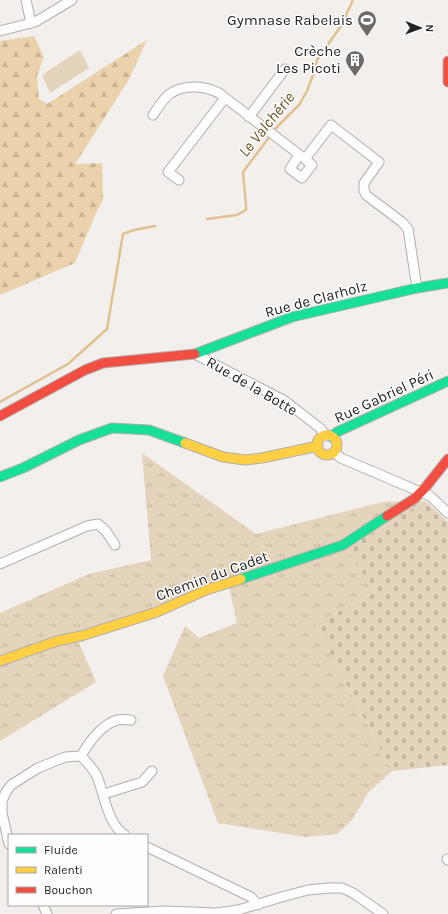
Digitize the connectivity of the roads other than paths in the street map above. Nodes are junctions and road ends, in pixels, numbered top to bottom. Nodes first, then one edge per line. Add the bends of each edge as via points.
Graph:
1 (26, 0) edge
2 (72, 0) edge
3 (31, 23) junction
4 (0, 31) edge
5 (448, 61) edge
6 (285, 69) dead end
7 (448, 82) edge
8 (225, 98) junction
9 (153, 115) dead end
10 (249, 117) junction
11 (179, 180) dead end
12 (448, 283) edge
13 (417, 288) junction
14 (195, 354) junction
15 (448, 381) edge
16 (11, 409) junction
17 (0, 412) edge
18 (0, 416) edge
19 (329, 437) junction
20 (318, 446) junction
21 (334, 452) junction
22 (448, 460) edge
23 (0, 477) edge
24 (420, 491) junction
25 (448, 513) edge
26 (115, 545) dead end
27 (0, 564) edge
28 (0, 661) edge
29 (130, 720) dead end
30 (81, 756) junction
31 (152, 771) dead end
32 (104, 794) junction
33 (123, 834) edge
34 (8, 840) edge
35 (148, 847) edge
36 (258, 905) junction
37 (166, 912) edge
38 (116, 914) edge
39 (383, 914) edge

1 - 3 street
2 - 3 street
3 - 4 street
5 - 7 street
6 - 10 street
8 - 9 street via 209,88 179,89 170,93
8 - 10 street
8 - 11 street via 168,172
10 - 13 street via 302,157 331,125 379,162 364,183 364,190 366,195 408,229
12 - 13 street, Rue de Clarholz
13 - 14 street, Rue de Clarholz via 292,317
14 - 16 street, Rue de Clarholz via 104,363 85,370
14 - 19 street, Rue de la Botte via 284,401
15 - 19 street, Rue Gabriel Péri
16 - 17 street
16 - 18 street, Rue de Clarholz
19 - 20 street via 319,441
19 - 21 street via 337,444
20 - 21 street via 324,454
20 - 23 street via 244,460 222,457 149,430 112,428 79,440 24,468
21 - 24 street via 341,458
22 - 24 street, Chemin du Cadet via 426,488
24 - 25 street via 430,496
24 - 28 street, Chemin du Cadet via 414,499 343,545 206,590 157,612 57,641
26 - 27 street via 98,524 87,526
29 - 30 street via 118,720 107,726 95,736
30 - 32 street via 96,774
30 - 34 street via 65,757 38,768 9,788 2,801
31 - 32 street via 142,782
32 - 33 street via 114,824
35 - 36 street via 251,897
36 - 37 street via 217,913
36 - 39 street via 308,890 342,888
37 - 38 street

